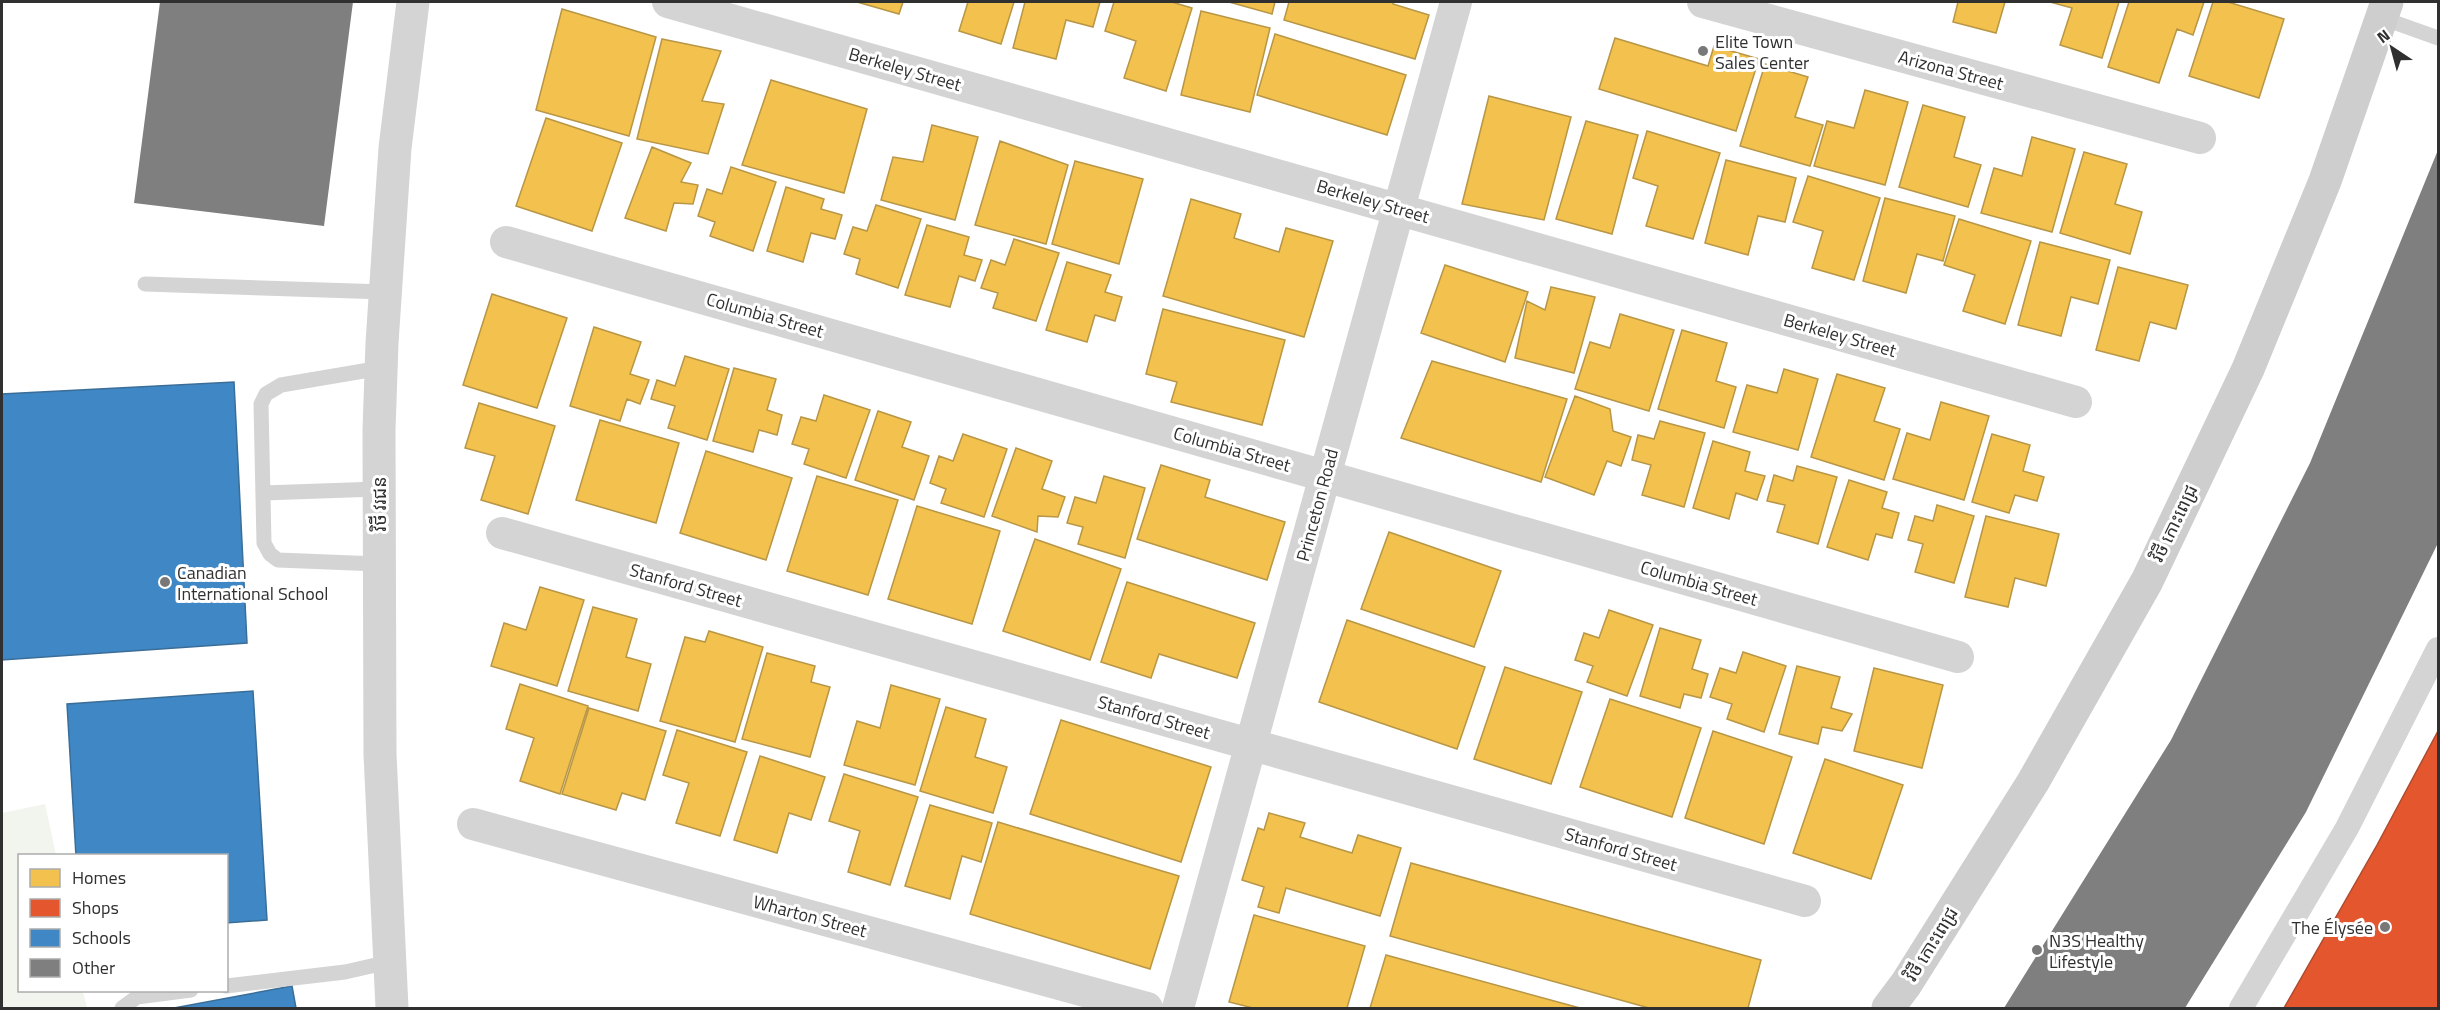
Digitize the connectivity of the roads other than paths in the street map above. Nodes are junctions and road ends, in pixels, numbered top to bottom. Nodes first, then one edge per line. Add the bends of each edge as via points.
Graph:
1 (413, 2) edge
2 (668, 2) edge
3 (1456, 2) edge
4 (1703, 2) edge
5 (2384, 10) edge
6 (2439, 38) edge
7 (2200, 138) dead end
8 (1398, 209) junction
9 (506, 242) dead end
10 (145, 284) dead end
11 (385, 292) junction
12 (381, 368) junction
13 (2076, 402) dead end
14 (1325, 476) junction
15 (378, 489) junction
16 (263, 493) junction
17 (502, 533) dead end
18 (378, 564) junction
19 (2439, 649) edge
20 (1958, 657) dead end
21 (1251, 744) junction
22 (473, 824) dead end
23 (1805, 900) dead end
24 (388, 962) junction
25 (228, 986) edge
26 (176, 992) edge
27 (122, 1008) edge
28 (392, 1008) edge
29 (1147, 1008) edge
30 (1178, 1008) edge
31 (1888, 1008) edge
32 (2241, 1008) edge

1 - 11 street, វិថី វរជន via 395,148
2 - 8 street, Berkeley Street
3 - 8 street, Princeton Road
4 - 7 street, Arizona Street
5 - 6 lane
5 - 31 main road, វិថី កោះពេជ្រ via 2325,181 2248,369 2147,580 2033,782
8 - 13 street, Berkeley Street
8 - 14 street, Princeton Road
9 - 14 street, Columbia Street
10 - 11 lane
11 - 12 street, វិថី វរជន
12 - 15 street, វិថី វរជន
12 - 16 lane via 280,385 266,394 261,404
14 - 20 street, Columbia Street
14 - 21 street, Princeton Road
15 - 16 lane
15 - 18 street, វិថី វរជន
16 - 18 lane via 264,543 278,560
17 - 21 street, Stanford Street
18 - 24 street, វិថី វរជន
19 - 32 street via 2347,828
21 - 23 street, Stanford Street
21 - 30 street, Princeton Road
22 - 29 street, Wharton Street
24 - 25 lane via 345,972
24 - 28 street, វិថី វរជន
26 - 27 lane via 137,997

